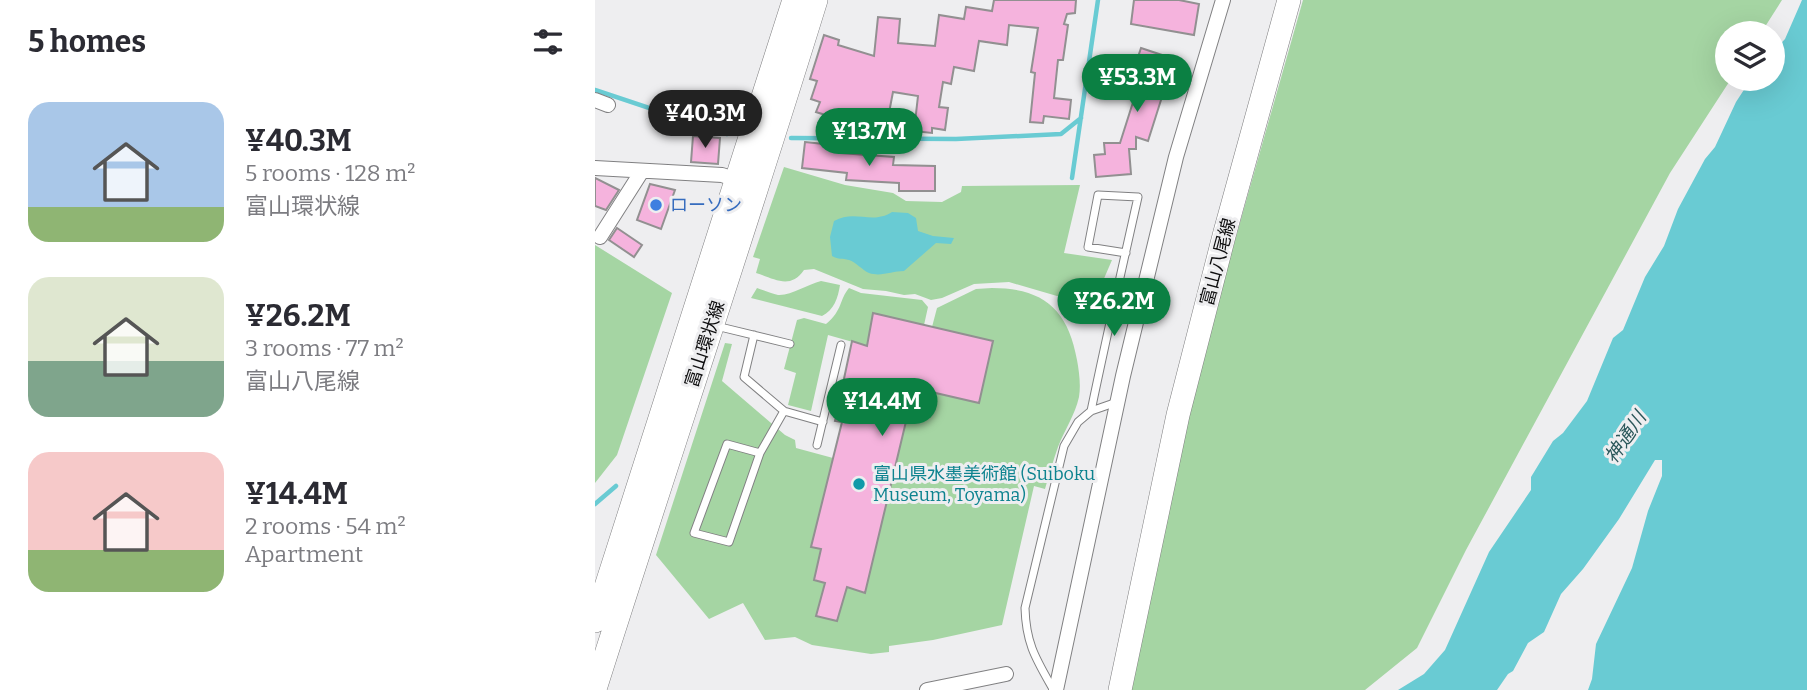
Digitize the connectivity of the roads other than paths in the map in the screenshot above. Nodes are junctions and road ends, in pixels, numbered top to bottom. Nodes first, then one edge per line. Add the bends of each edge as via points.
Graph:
1 (794, 0) edge
2 (816, 0) edge
3 (1223, 0) edge
4 (1289, 0) edge
5 (595, 168) edge
6 (642, 171) junction
7 (747, 184) junction
8 (600, 237) dead end
9 (1126, 253) junction
10 (702, 321) junction
11 (754, 335) junction
12 (790, 344) dead end
13 (841, 345) dead end
14 (1117, 402) junction
15 (784, 411) junction
16 (1091, 411) junction
17 (823, 422) junction
18 (817, 445) dead end
19 (760, 453) junction
20 (595, 621) edge
21 (1006, 674) dead end
22 (975, 685) edge
23 (595, 689) edge
24 (927, 690) edge
25 (1055, 690) edge
26 (1120, 690) edge

1 - 7 main road, 富山環状線
2 - 7 main road, 富山環状線
3 - 14 street via 1176,157
4 - 26 main road, 富山八尾線 via 1178,415
5 - 6 street
6 - 7 street via 722,175
6 - 8 street
7 - 10 main road, 富山環状線
9 - 9 lane via 1138,197 1098,195 1088,247
9 - 16 lane
10 - 11 lane
10 - 20 main road, 富山環状線
10 - 23 main road, 富山環状線
11 - 12 lane
11 - 15 lane via 744,377
13 - 17 lane
14 - 16 lane
14 - 25 street
15 - 17 lane
15 - 19 lane
16 - 25 lane via 1078,422 1064,446 1025,608 1034,656
17 - 18 lane
19 - 19 lane via 729,542 694,533 727,444
21 - 22 street
22 - 24 street

